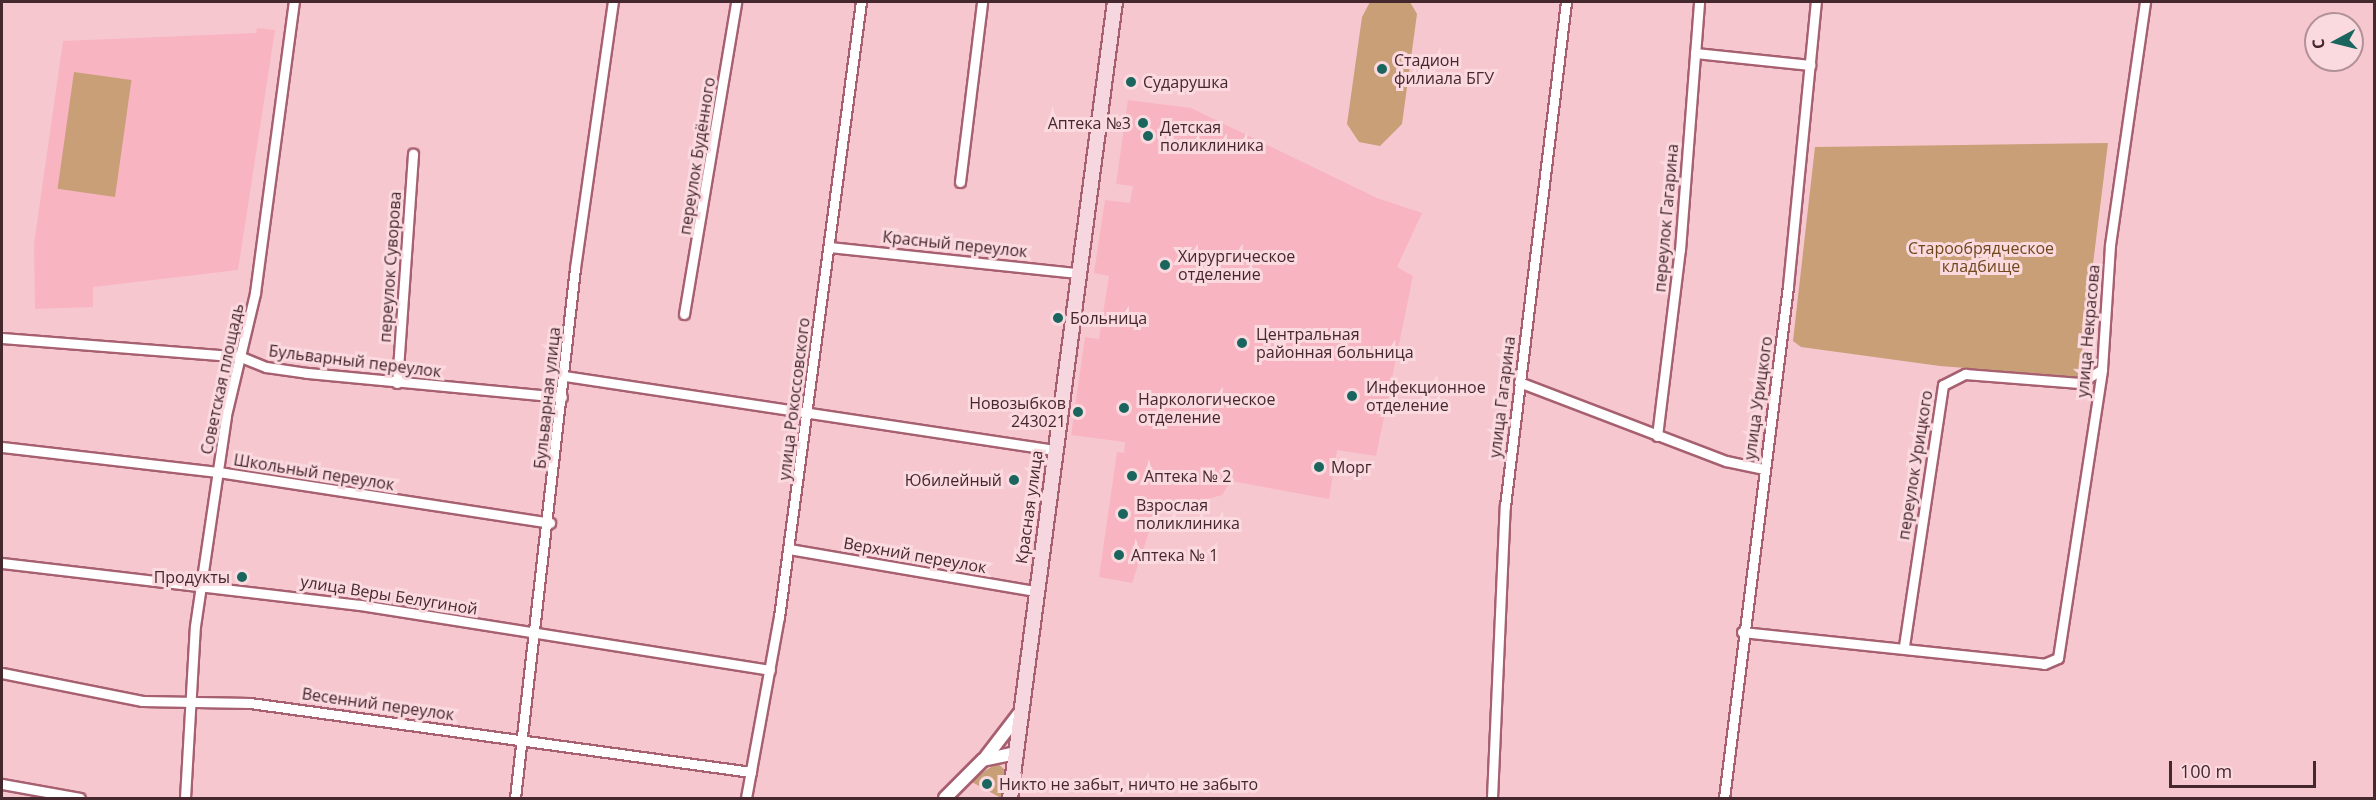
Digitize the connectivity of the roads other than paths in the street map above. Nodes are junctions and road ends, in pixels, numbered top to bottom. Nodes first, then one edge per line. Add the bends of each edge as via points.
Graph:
1 (294, 2) edge
2 (613, 2) edge
3 (736, 2) edge
4 (861, 2) edge
5 (982, 2) edge
6 (1115, 2) edge
7 (1566, 2) edge
8 (1699, 2) edge
9 (1816, 2) edge
10 (2145, 2) edge
11 (1695, 53) junction
12 (1810, 65) junction
13 (412, 154) dead end
14 (960, 182) dead end
15 (829, 247) junction
16 (1078, 273) junction
17 (684, 314) dead end
18 (2, 338) edge
19 (241, 357) junction
20 (2102, 369) junction
21 (565, 376) junction
22 (1519, 382) junction
23 (397, 383) junction
24 (562, 397) junction
25 (807, 415) junction
26 (1658, 436) junction
27 (2, 447) edge
28 (1053, 450) junction
29 (1764, 469) junction
30 (218, 472) junction
31 (550, 523) junction
32 (789, 549) junction
33 (2, 563) edge
34 (201, 585) junction
35 (1035, 591) junction
36 (1742, 632) junction
37 (537, 633) junction
38 (1904, 646) junction
39 (770, 670) junction
40 (2, 673) edge
41 (189, 700) junction
42 (1020, 713) junction
43 (523, 739) junction
44 (1015, 753) junction
45 (977, 766) junction
46 (751, 772) junction
47 (2, 784) edge
48 (80, 798) edge
49 (185, 798) edge
50 (515, 798) edge
51 (746, 798) edge
52 (945, 798) edge
53 (1010, 798) edge
54 (1492, 798) edge
55 (1724, 798) edge

1 - 19 street, Советская площадь
2 - 21 street, Бульварная улица
3 - 17 street, переулок Будённого
4 - 15 street, улица Рокоссовского
5 - 14 street
6 - 16 main road, Красная улица
7 - 22 street, улица Гагарина
8 - 11 street, переулок Гагарина
9 - 12 street, улица Урицкого
10 - 20 street, улица Некрасова via 2110,245
11 - 12 street
11 - 26 street, переулок Гагарина
12 - 29 street, улица Урицкого
13 - 23 street, переулок Суворова
15 - 16 street, Красный переулок
15 - 25 street, улица Рокоссовского
16 - 28 main road, Красная улица
18 - 19 street, Бульварный переулок
19 - 23 street, Бульварный переулок via 266,368
19 - 30 street, Советская площадь
20 - 38 street, переулок Урицкого via 2080,383 1965,374 1943,385
20 - 38 street, улица Некрасова via 2056,661
21 - 24 street, Бульварная улица
21 - 25 street
22 - 26 street
22 - 54 street, улица Гагарина via 1499,582
23 - 24 street, Бульварный переулок
24 - 31 street, Бульварная улица
25 - 28 street
25 - 32 street, улица Рокоссовского
26 - 29 street
27 - 30 street, Школьный переулок
28 - 35 main road, Красная улица
29 - 36 street, улица Урицкого
30 - 31 street, Школьный переулок
30 - 34 street, Советская площадь
31 - 37 street, Бульварная улица
32 - 35 street, Верхний переулок
32 - 39 street, улица Рокоссовского
33 - 34 street, улица Веры Белугиной
34 - 37 street, улица Веры Белугиной
34 - 41 street, Советская площадь
35 - 42 main road, Красная улица
36 - 38 street
36 - 55 street, улица Урицкого
37 - 39 street, улица Веры Белугиной
37 - 43 street, Бульварная улица
39 - 46 street, улица Рокоссовского
40 - 41 street, Весенний переулок via 142,700
41 - 43 street, Весенний переулок
41 - 49 street, Советская площадь
42 - 44 main road, Красная улица
42 - 45 street via 1007,736
43 - 46 street, Весенний переулок
43 - 50 street, Бульварная улица
44 - 45 street via 993,755
44 - 53 main road, Красная улица
45 - 52 street
46 - 51 street, улица Рокоссовского
47 - 48 street

